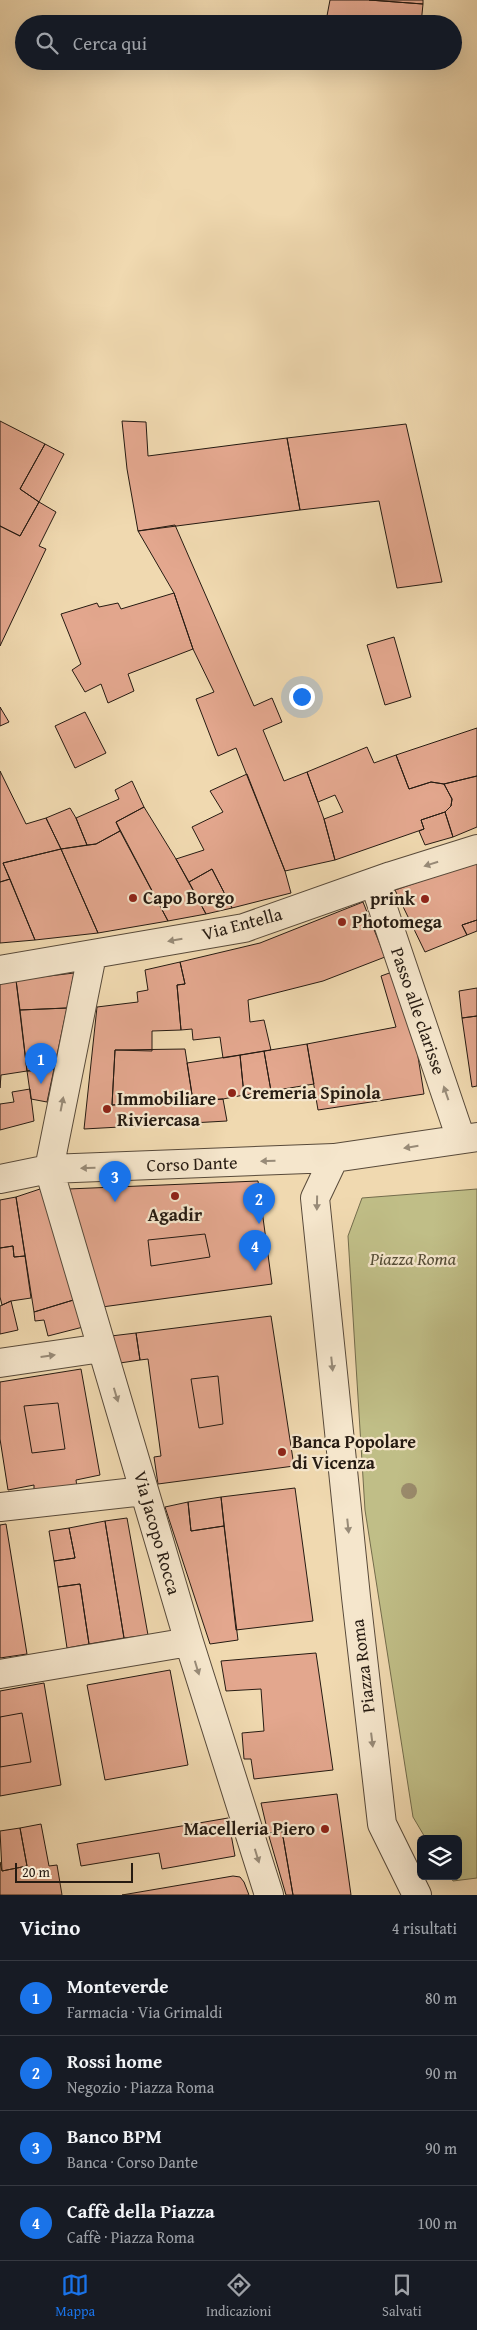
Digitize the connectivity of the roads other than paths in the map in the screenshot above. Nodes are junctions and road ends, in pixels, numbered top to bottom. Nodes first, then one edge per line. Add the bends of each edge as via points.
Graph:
1 (477, 849) edge
2 (374, 882) junction
3 (92, 955) junction
4 (0, 970) edge
5 (469, 1138) edge
6 (334, 1158) junction
7 (50, 1169) junction
8 (0, 1179) edge
9 (102, 1348) junction
10 (0, 1363) edge
11 (144, 1491) junction
12 (0, 1507) edge
13 (189, 1642) junction
14 (0, 1674) edge
15 (269, 1895) edge
16 (417, 1895) edge

1 -> 2 street, Via Entella
2 -> 3 street, Via Entella via 244,928
5 -> 2 street, Passo alle clarisse
3 - 4 street, Via Entella
7 -> 3 street
5 -> 6 street
6 -> 7 street, Corso Dante
6 -> 16 street, Piazza Roma via 315,1198 356,1597 382,1824
7 - 8 street, Corso Dante
7 - 9 street, Via Jacopo Rocca
10 -> 9 street
9 -> 11 street, Via Jacopo Rocca
11 - 12 street
11 - 13 street, Via Jacopo Rocca
13 - 14 street
13 -> 15 street, Via Jacopo Rocca

